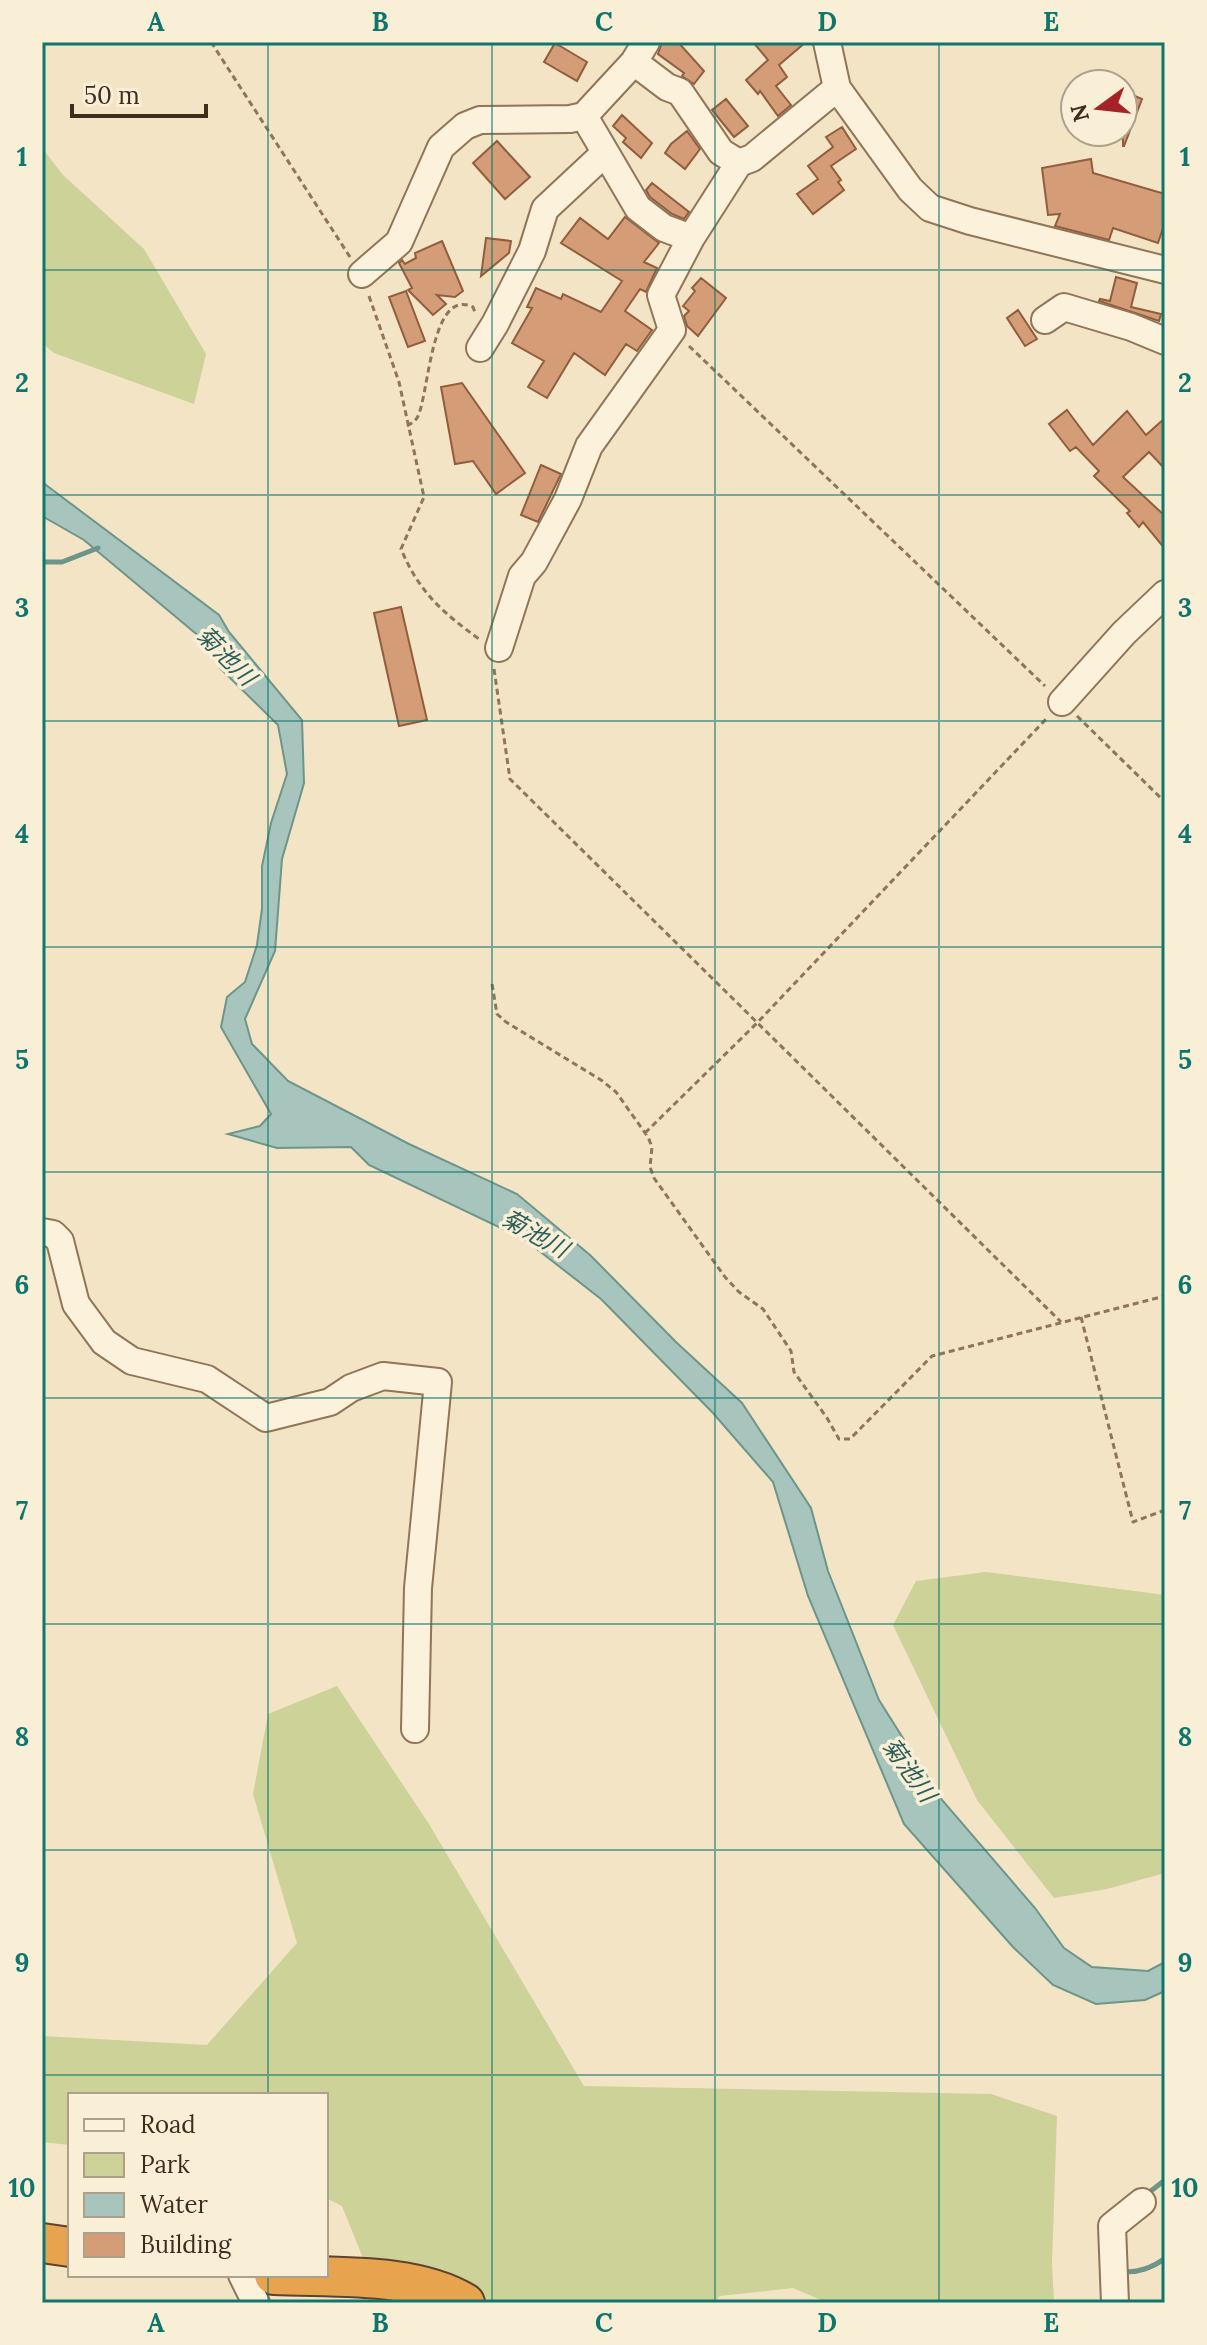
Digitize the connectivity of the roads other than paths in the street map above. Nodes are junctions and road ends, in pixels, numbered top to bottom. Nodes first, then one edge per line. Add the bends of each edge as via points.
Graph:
1 (827, 42) edge
2 (640, 52) edge
3 (837, 88) junction
4 (584, 116) junction
5 (605, 153) junction
6 (739, 163) junction
7 (691, 238) junction
8 (1165, 270) edge
9 (362, 274) road end
10 (1045, 320) dead end
11 (1165, 341) edge
12 (480, 348) road end
13 (1165, 594) edge
14 (499, 648) road end
15 (1062, 702) road end
16 (42, 1232) edge
17 (415, 1729) dead end
18 (1142, 2202) dead end
19 (42, 2243) edge
20 (68, 2247) edge
21 (243, 2277) edge
22 (317, 2277) edge
23 (256, 2303) edge
24 (465, 2303) edge
25 (1115, 2303) edge

1 - 3 street
2 - 4 street
2 - 6 street via 667,87 680,92 721,152
3 - 6 street
3 - 8 street via 910,189 930,208
4 - 5 street
4 - 9 street via 480,120 465,126 441,147 399,242
5 - 7 street via 638,208 664,228
5 - 12 street via 545,209 532,251
6 - 7 street
7 - 14 street via 661,295 672,330 589,446 568,499 522,576
10 - 11 street via 1064,307
13 - 15 street
16 - 17 street via 60,1241 76,1304 104,1342 132,1361 207,1379 266,1418 330,1402 383,1376 438,1382 418,1588
18 - 25 street via 1112,2226
19 - 20 highway
21 - 23 street
22 - 24 highway via 413,2284

